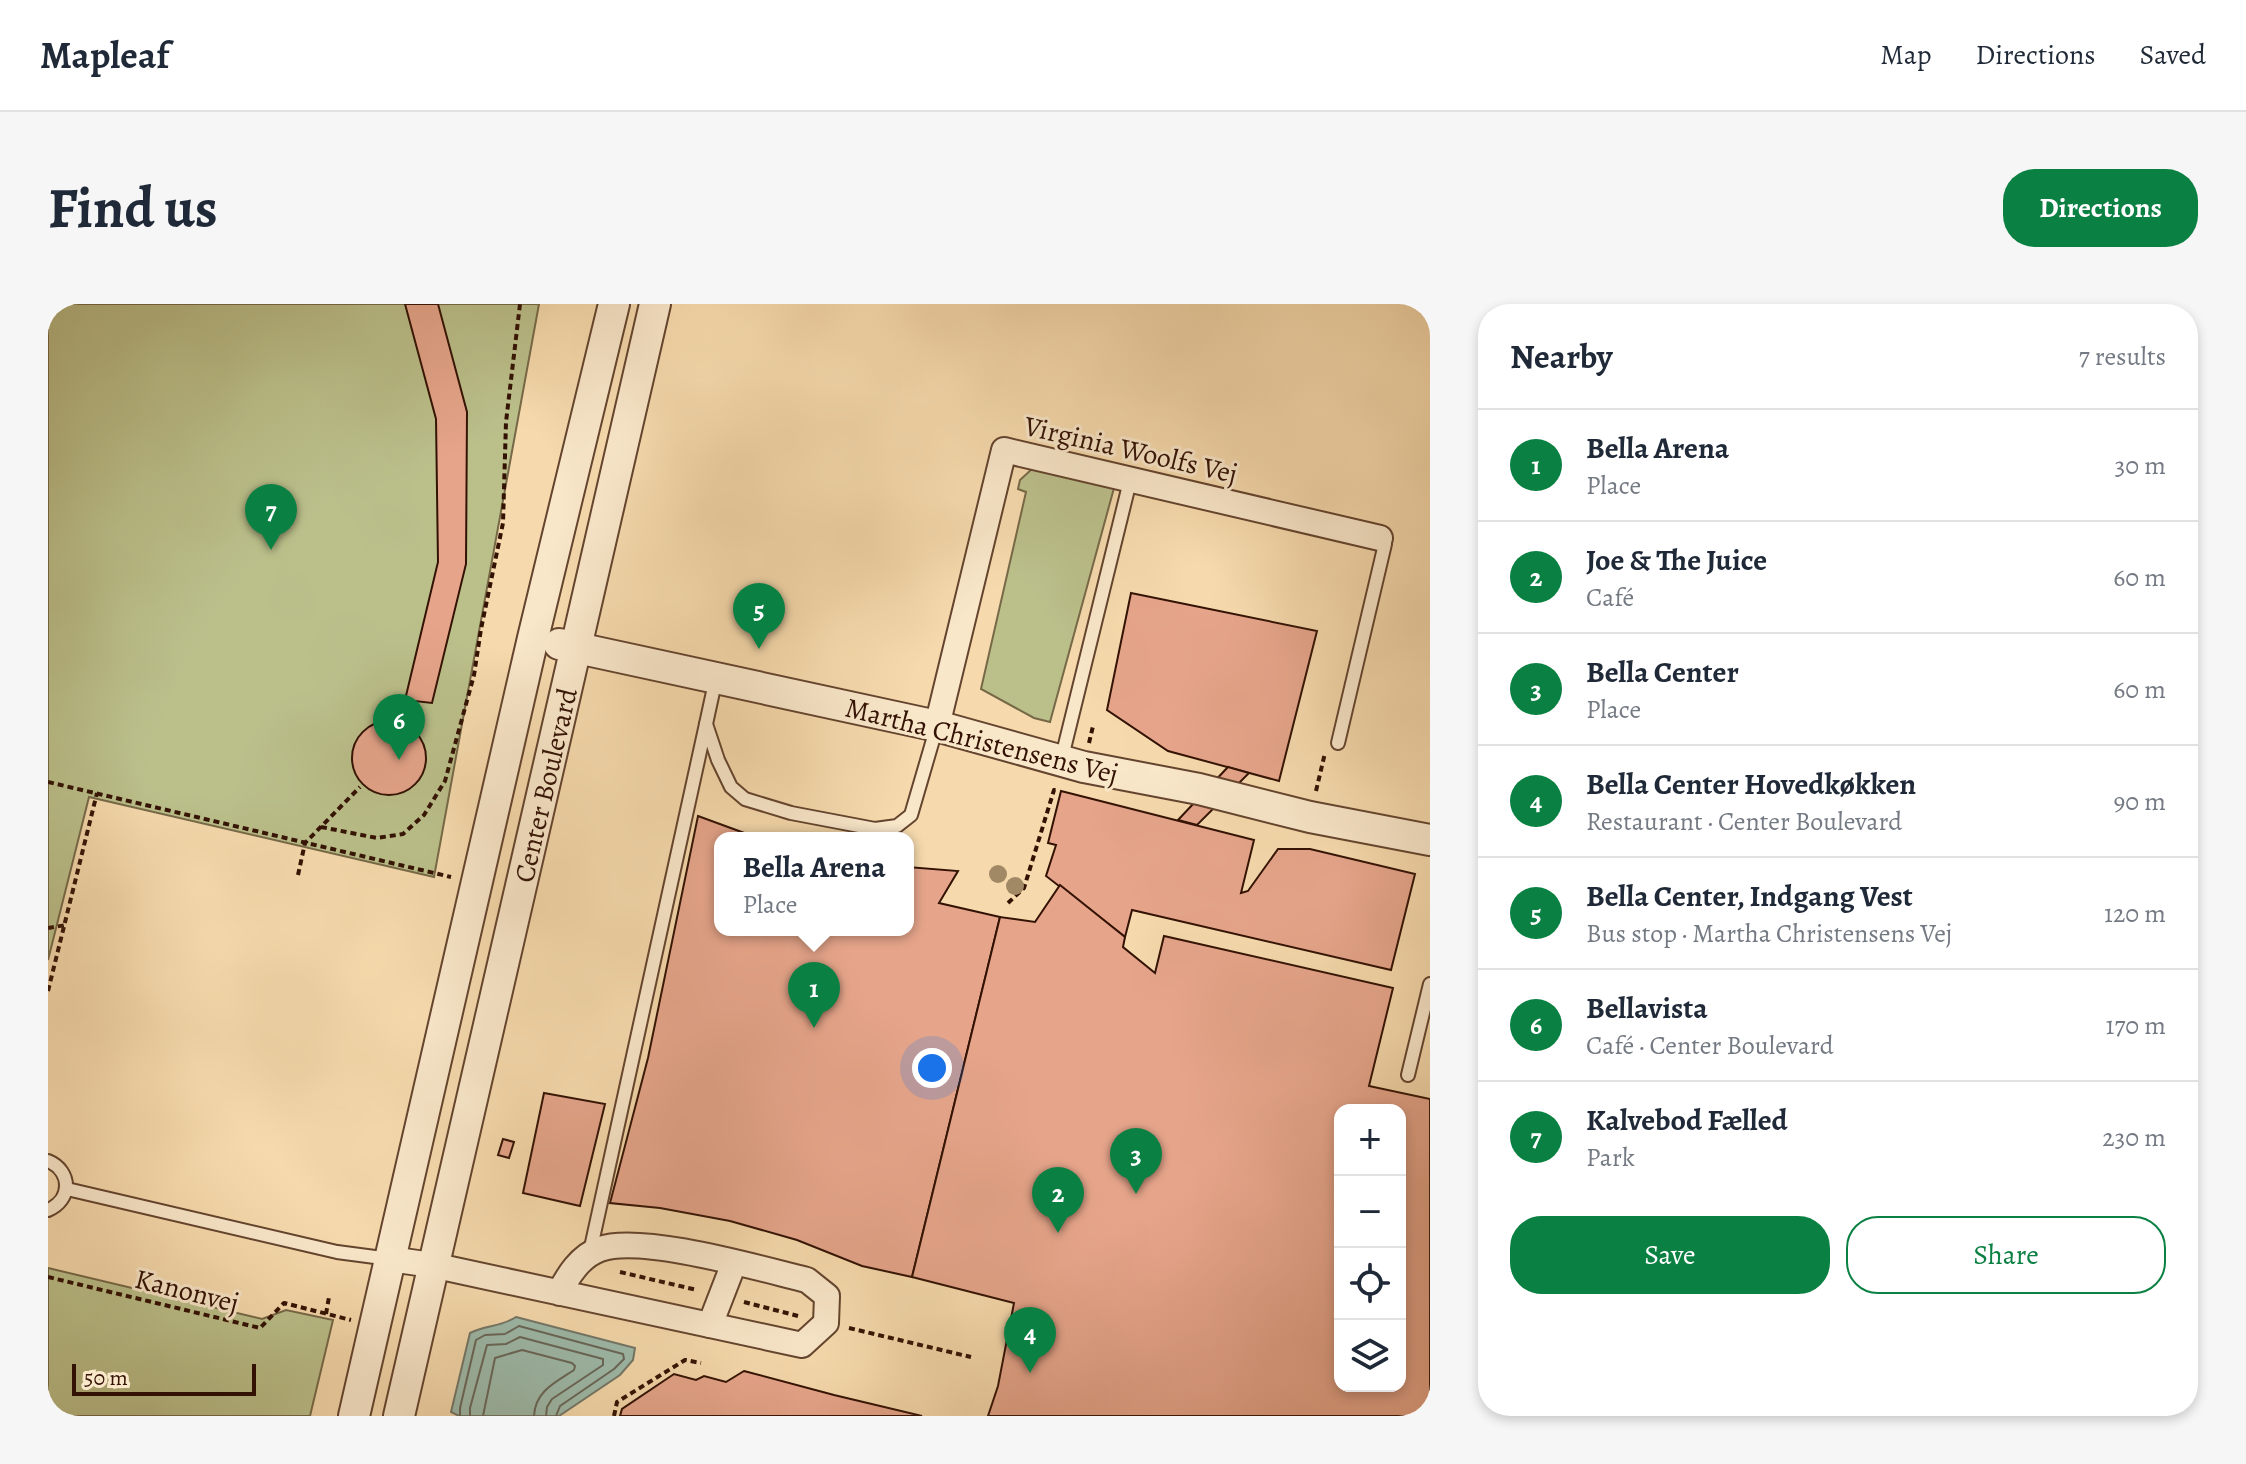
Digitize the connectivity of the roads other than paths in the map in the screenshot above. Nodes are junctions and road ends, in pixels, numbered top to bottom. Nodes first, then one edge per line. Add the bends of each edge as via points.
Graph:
1 (614, 304) edge
2 (655, 304) edge
3 (1130, 481) junction
4 (1380, 538) joint
5 (533, 638) junction
6 (577, 647) junction
7 (716, 678) junction
8 (706, 724) junction
9 (937, 726) junction
10 (1338, 743) road end
11 (1061, 761) junction
12 (1430, 840) edge
13 (1430, 984) edge
14 (1408, 1075) dead end
15 (48, 1161) edge
16 (67, 1189) junction
17 (48, 1210) edge
18 (589, 1256) junction
19 (390, 1259) junction
20 (734, 1263) junction
21 (432, 1265) junction
22 (559, 1293) junction
23 (710, 1325) junction
24 (354, 1416) edge
25 (399, 1416) edge

1 - 5 street, Center Boulevard
2 - 6 street, Center Boulevard
3 - 4 street, Virginia Woolfs Vej
3 - 9 street, Virginia Woolfs Vej via 1004,450
3 - 11 lane
4 - 10 lane via 1385,544
5 - 6 street, Martha Christensens Vej
5 - 19 street, Center Boulevard
6 - 7 street, Martha Christensens Vej
6 - 21 street, Center Boulevard
7 - 8 lane
7 - 9 street, Martha Christensens Vej
8 - 9 lane via 731,787 745,799 875,829 897,826 911,815
8 - 18 lane
9 - 11 street, Martha Christensens Vej
11 - 12 street, Martha Christensens Vej
13 - 14 lane
15 - 16 lane via 64,1173
16 - 17 lane via 59,1204
16 - 19 lane via 337,1252
18 - 20 street via 599,1249 638,1244
18 - 22 street via 571,1270
19 - 21 street
19 - 24 street, Center Boulevard
20 - 23 street
20 - 23 street via 807,1280 827,1296 826,1323 802,1345
21 - 22 street
21 - 25 street, Center Boulevard
22 - 23 street

